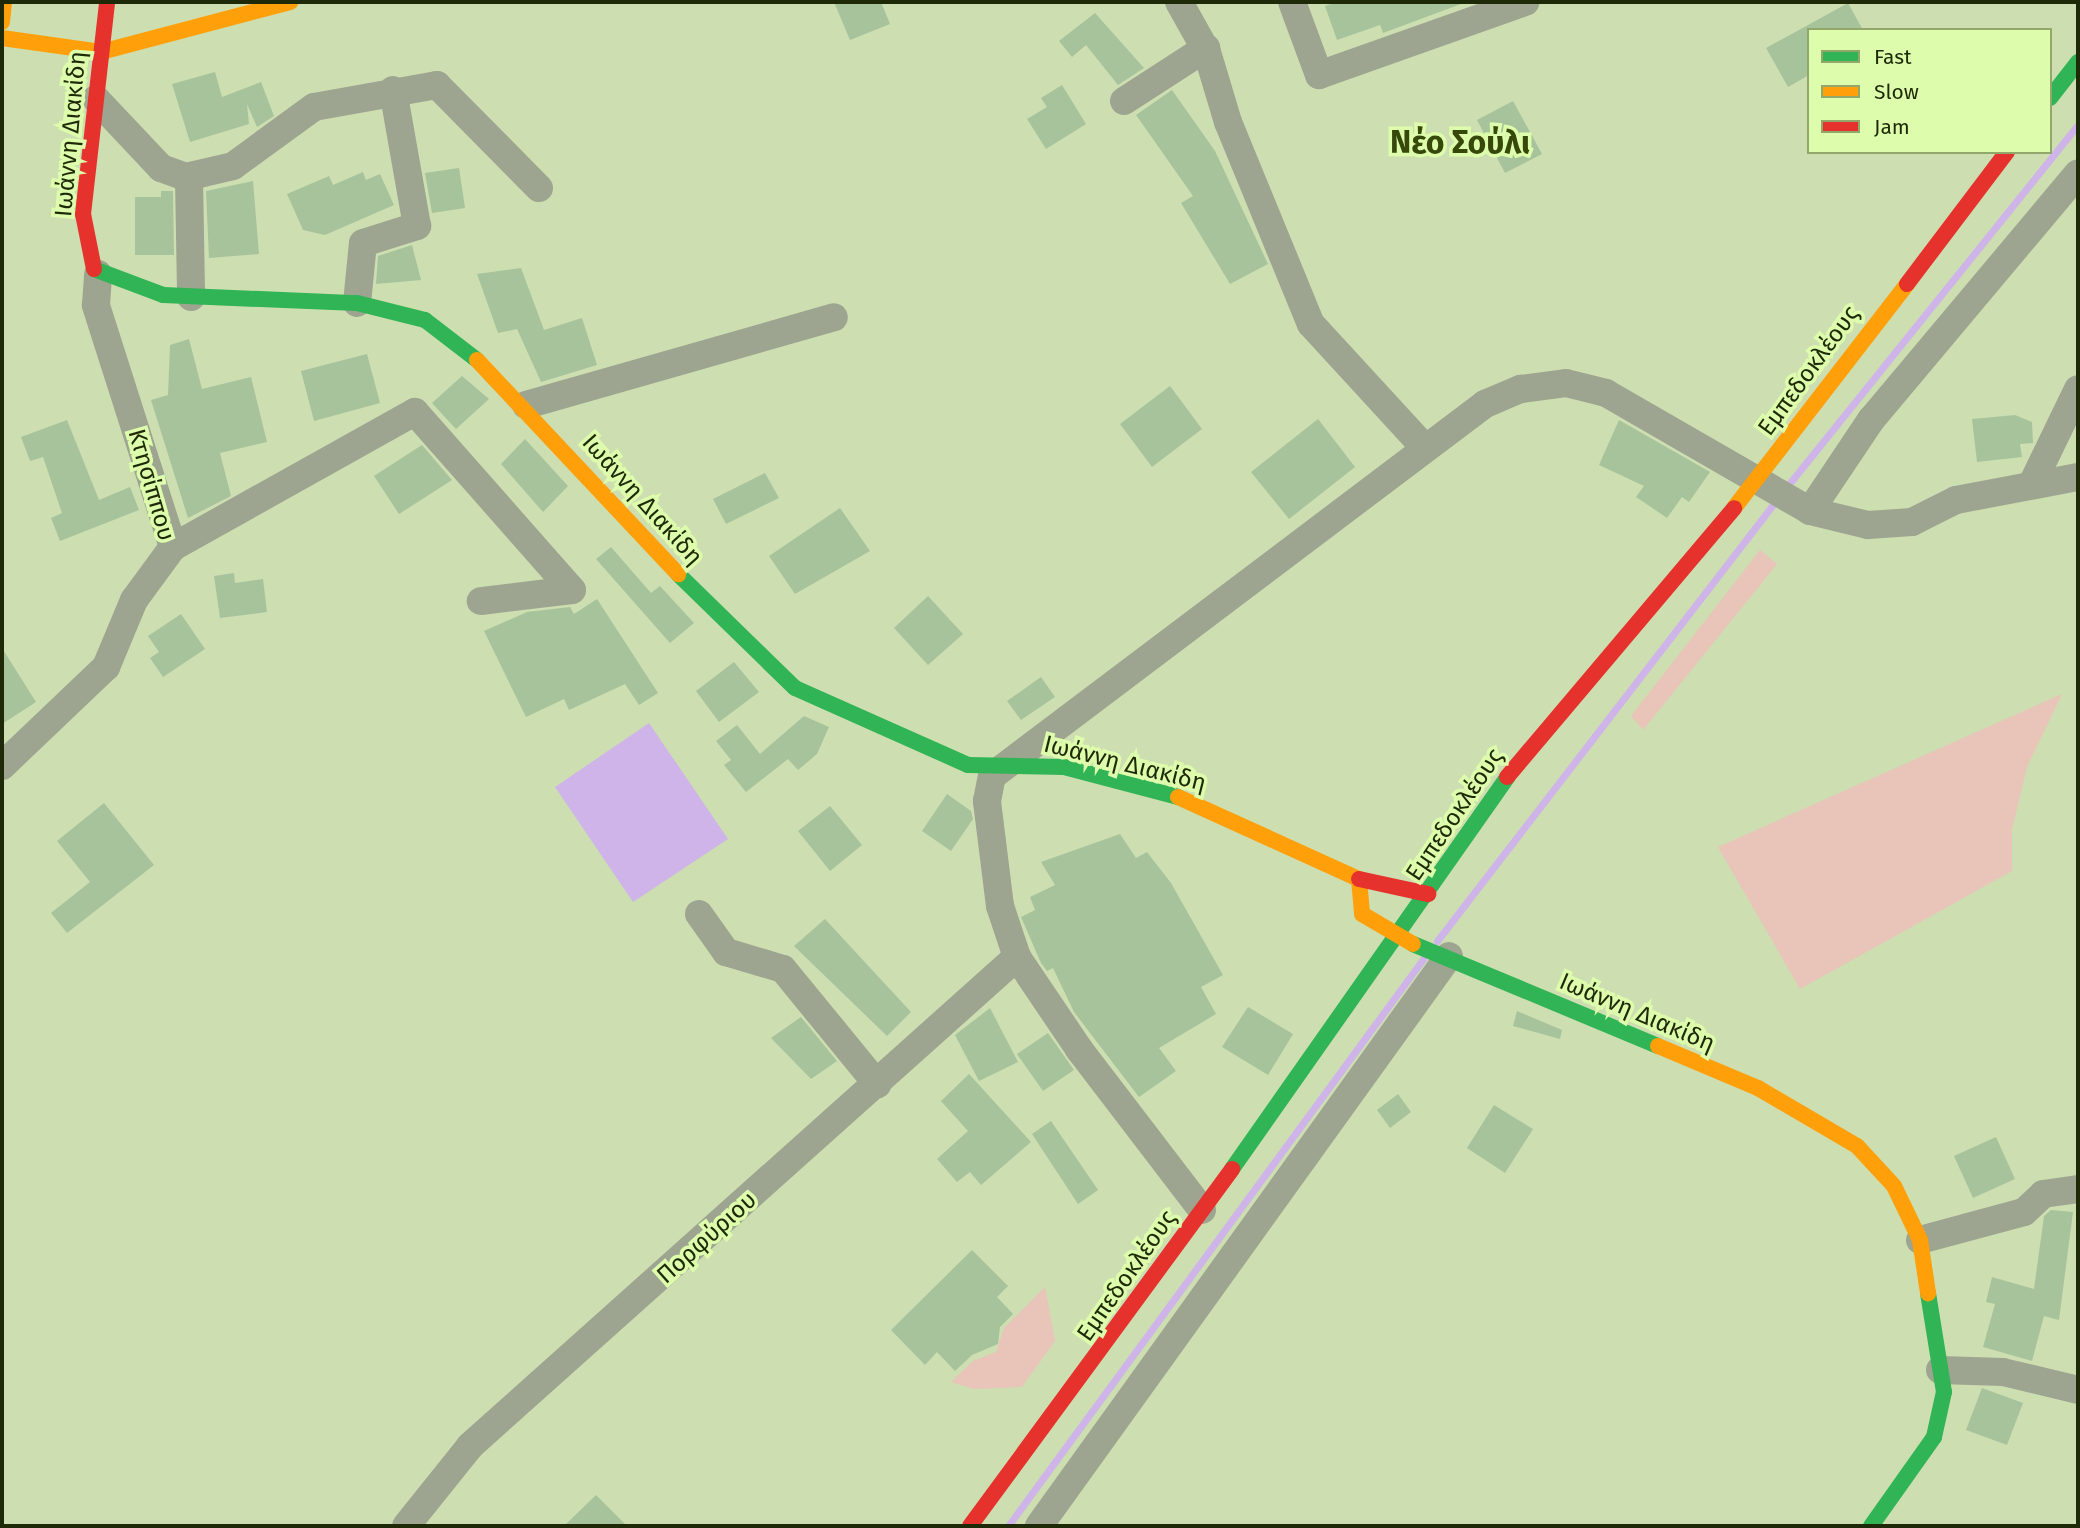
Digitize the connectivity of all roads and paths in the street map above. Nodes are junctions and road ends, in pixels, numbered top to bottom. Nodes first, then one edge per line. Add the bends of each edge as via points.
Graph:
1 (4, 2) edge
2 (107, 2) edge
3 (290, 2) edge
4 (1179, 2) edge
5 (1293, 2) edge
6 (1525, 2) edge
7 (2, 22) edge
8 (2, 38) edge
9 (1206, 48) junction
10 (101, 52) junction
11 (2078, 62) edge
12 (393, 90) junction
13 (2052, 95) edge
14 (96, 99) junction
15 (1124, 101) dead end
16 (2005, 154) edge
17 (2078, 173) edge
18 (190, 177) junction
19 (539, 188) dead end
20 (98, 274) junction
21 (191, 297) junction
22 (357, 303) junction
23 (834, 317) dead end
24 (2078, 389) edge
25 (526, 405) junction
26 (1425, 448) junction
27 (2078, 477) edge
28 (1756, 481) junction
29 (2034, 482) junction
30 (1802, 506) junction
31 (173, 547) junction
32 (481, 601) dead end
33 (1013, 763) junction
34 (2, 766) edge
35 (1359, 879) junction
36 (1428, 894) junction
37 (699, 914) dead end
38 (1397, 937) junction
39 (1449, 956) junction
40 (1017, 957) junction
41 (877, 1084) junction
42 (2078, 1189) edge
43 (1202, 1210) junction
44 (1920, 1240) junction
45 (1940, 1370) junction
46 (2078, 1390) edge
47 (406, 1526) edge
48 (970, 1526) edge
49 (1039, 1526) edge
50 (1871, 1526) edge

1 - 7 main road
2 - 10 main road, Ιωάννη Διακίδη
3 - 10 main road
4 - 9 street
5 - 6 street via 1319,75
8 - 10 main road
9 - 15 street
9 - 26 street via 1228,122 1311,324
10 - 14 main road, Ιωάννη Διακίδη
11 - 13 main road
12 - 18 street via 314,107 233,166
12 - 19 street via 437,85
12 - 22 street via 417,226 363,243
14 - 18 street via 161,168
14 - 20 main road, Ιωάννη Διακίδη via 83,214 89,262
16 - 28 main road, Εμπεδοκλέους
17 - 30 street
18 - 21 street
20 - 21 main road, Ιωάννη Διακίδη via 142,290
20 - 31 street, Κτησίππου via 96,305
21 - 22 main road, Ιωάννη Διακίδη
22 - 25 main road, Ιωάννη Διακίδη via 442,329
23 - 25 street
24 - 29 street
25 - 33 main road, Ιωάννη Διακίδη via 777,675 949,759 982,768
26 - 28 street via 1485,404 1521,388 1566,383 1640,410
26 - 33 street
27 - 29 street
28 - 30 street
28 - 36 main road, Εμπεδοκλέους via 1523,755
29 - 30 street via 1956,500 1912,522 1868,525
31 - 32 street via 415,412 572,590
31 - 34 street, Κτησίππου via 134,600 106,667
33 - 35 main road, Ιωάννη Διακίδη via 1064,767 1191,799
33 - 40 street via 992,776 987,792 1000,906
35 - 36 main road
35 - 38 main road, Ιωάννη Διακίδη via 1362,914
36 - 38 main road, Εμπεδοκλέους
37 - 41 street via 726,952 783,969
38 - 39 main road, Ιωάννη Διακίδη
38 - 43 main road, Εμπεδοκλέους
39 - 44 main road, Ιωάννη Διακίδη via 1824,1123 1878,1165 1903,1199
39 - 49 street via 1409,1020
40 - 41 street, Πορφύριου
40 - 43 street via 1079,1049
41 - 47 street, Πορφύριου via 470,1446
42 - 44 street via 2043,1194 2024,1213
43 - 48 main road, Εμπεδοκλέους
44 - 45 main road, Ιωάννη Διακίδη
45 - 46 street via 2003,1372
45 - 50 main road, Ιωάννη Διακίδη via 1945,1405 1938,1428

